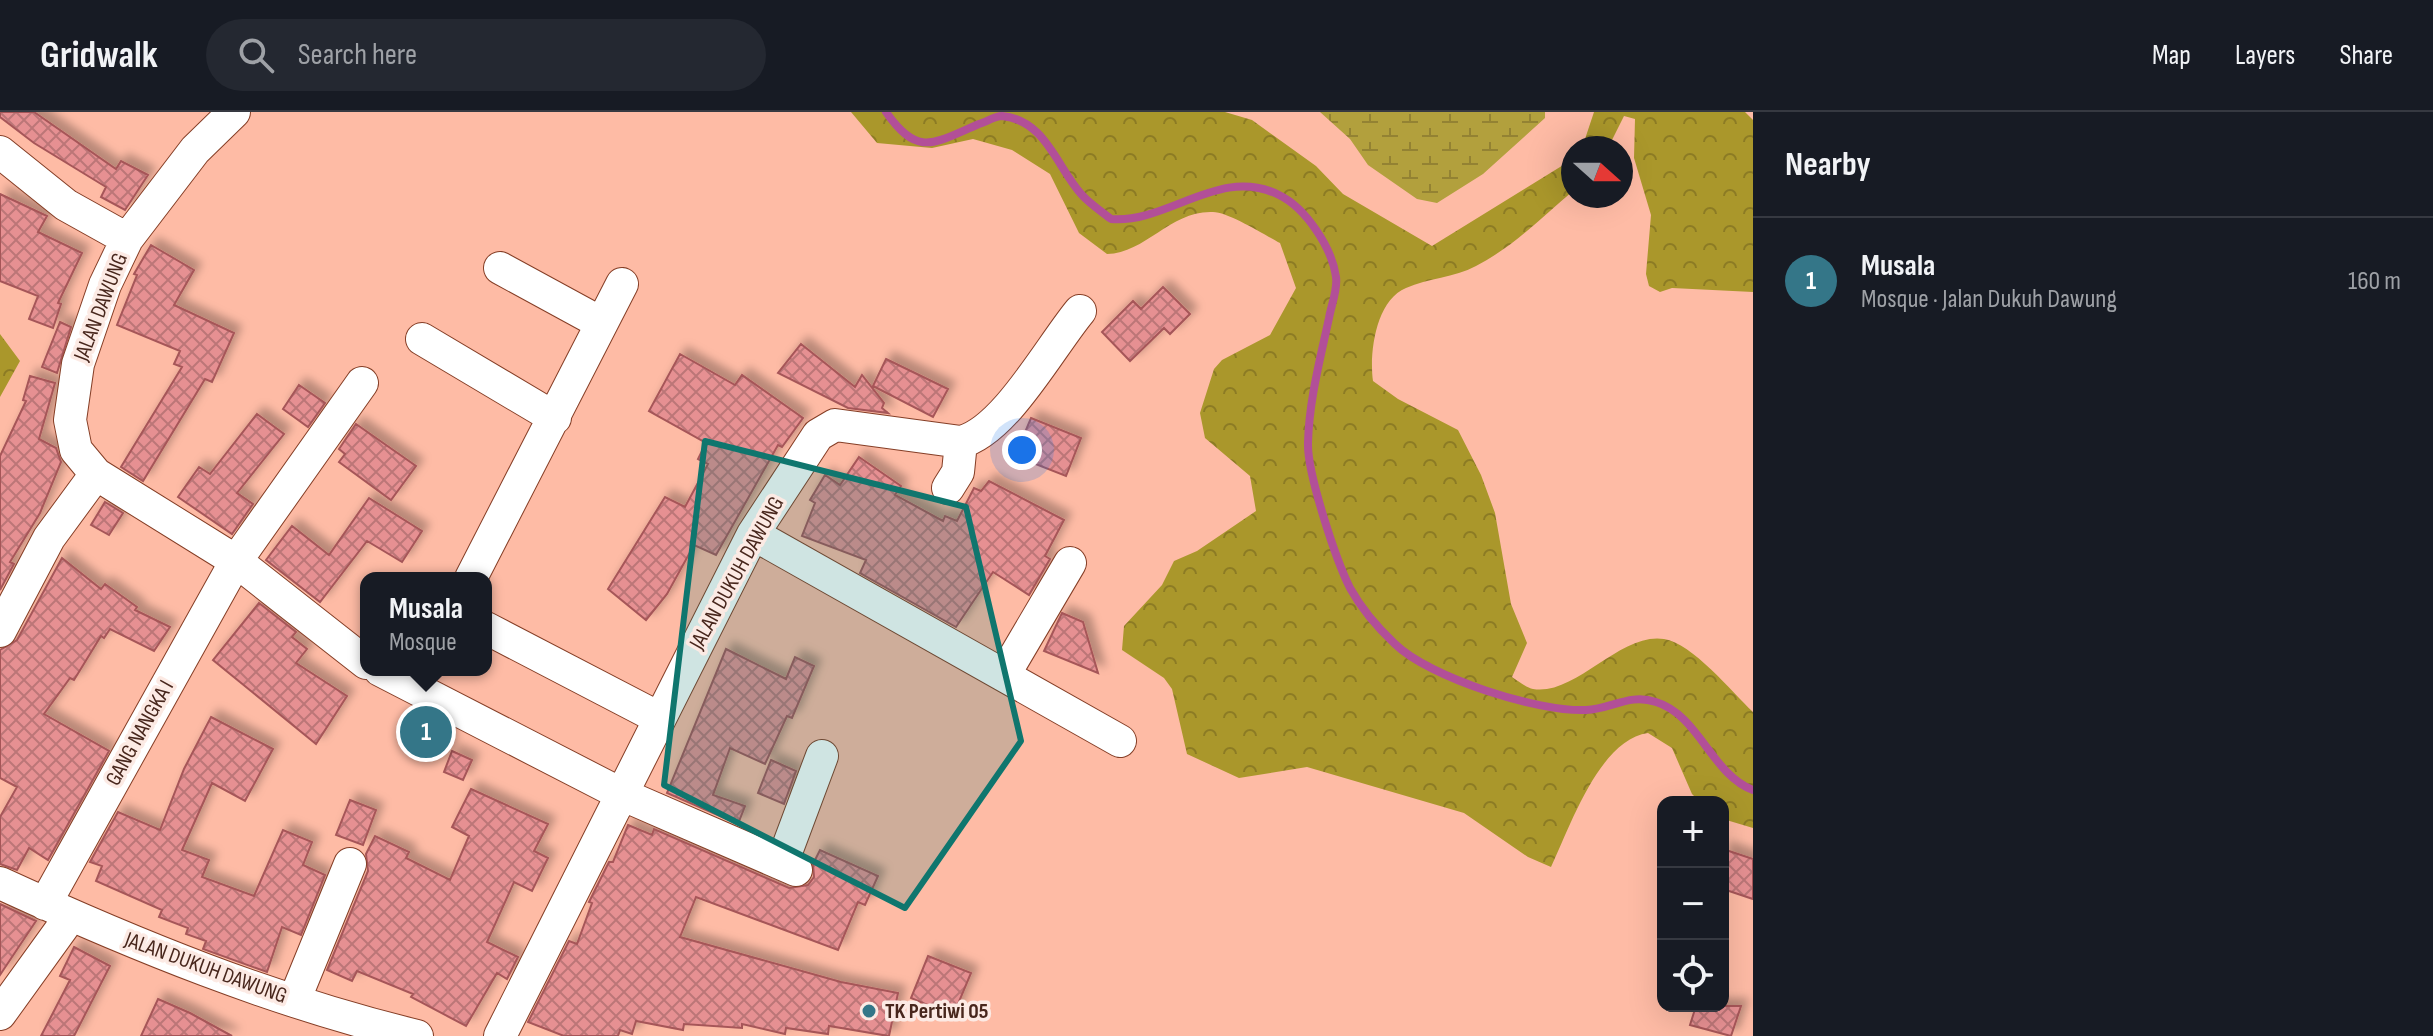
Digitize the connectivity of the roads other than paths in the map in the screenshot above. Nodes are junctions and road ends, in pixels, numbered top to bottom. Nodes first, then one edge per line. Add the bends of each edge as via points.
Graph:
1 (234, 112) edge
2 (0, 152) edge
3 (127, 239) junction
4 (500, 268) dead end
5 (622, 284) dead end
6 (1080, 311) dead end
7 (601, 323) junction
8 (422, 339) dead end
9 (362, 383) dead end
10 (555, 418) junction
11 (961, 442) junction
12 (96, 474) junction
13 (948, 488) dead end
14 (753, 534) junction
15 (236, 561) junction
16 (1070, 563) dead end
17 (474, 572) edge
18 (0, 631) edge
19 (492, 631) edge
20 (360, 658) edge
21 (1004, 675) junction
22 (419, 679) edge
23 (659, 718) junction
24 (1120, 741) dead end
25 (822, 756) dead end
26 (621, 794) junction
27 (350, 864) dead end
28 (0, 883) edge
29 (57, 910) junction
30 (294, 1001) junction
31 (0, 1014) edge
32 (417, 1036) edge
33 (500, 1036) edge

1 - 3 street via 195,150
2 - 3 street, JALAN DAWUNG via 66,205
3 - 12 street, JALAN DAWUNG via 91,323 73,391 70,420 76,450
4 - 7 street
5 - 7 street
6 - 11 street via 1015,401 982,435
7 - 10 street
8 - 10 street
9 - 15 street
10 - 17 street
11 - 13 street via 958,472
11 - 14 street, JALAN DUKUH DAWUNG via 829,426
12 - 15 street
12 - 18 street via 49,538
14 - 21 street
14 - 23 street, JALAN DUKUH DAWUNG
15 - 20 street
15 - 29 street, GANG NANGKA I
16 - 21 street
19 - 23 street
21 - 24 street
22 - 26 street
23 - 26 street, JALAN DUKUH DAWUNG
25 - 26 street via 789,867
26 - 33 street, JALAN DUKUH DAWUNG
27 - 30 street
28 - 29 street, JALAN DUKUH DAWUNG
29 - 30 street, JALAN DUKUH DAWUNG via 226,980
29 - 31 street, GANG NANGKA I
30 - 32 street, JALAN DUKUH DAWUNG

